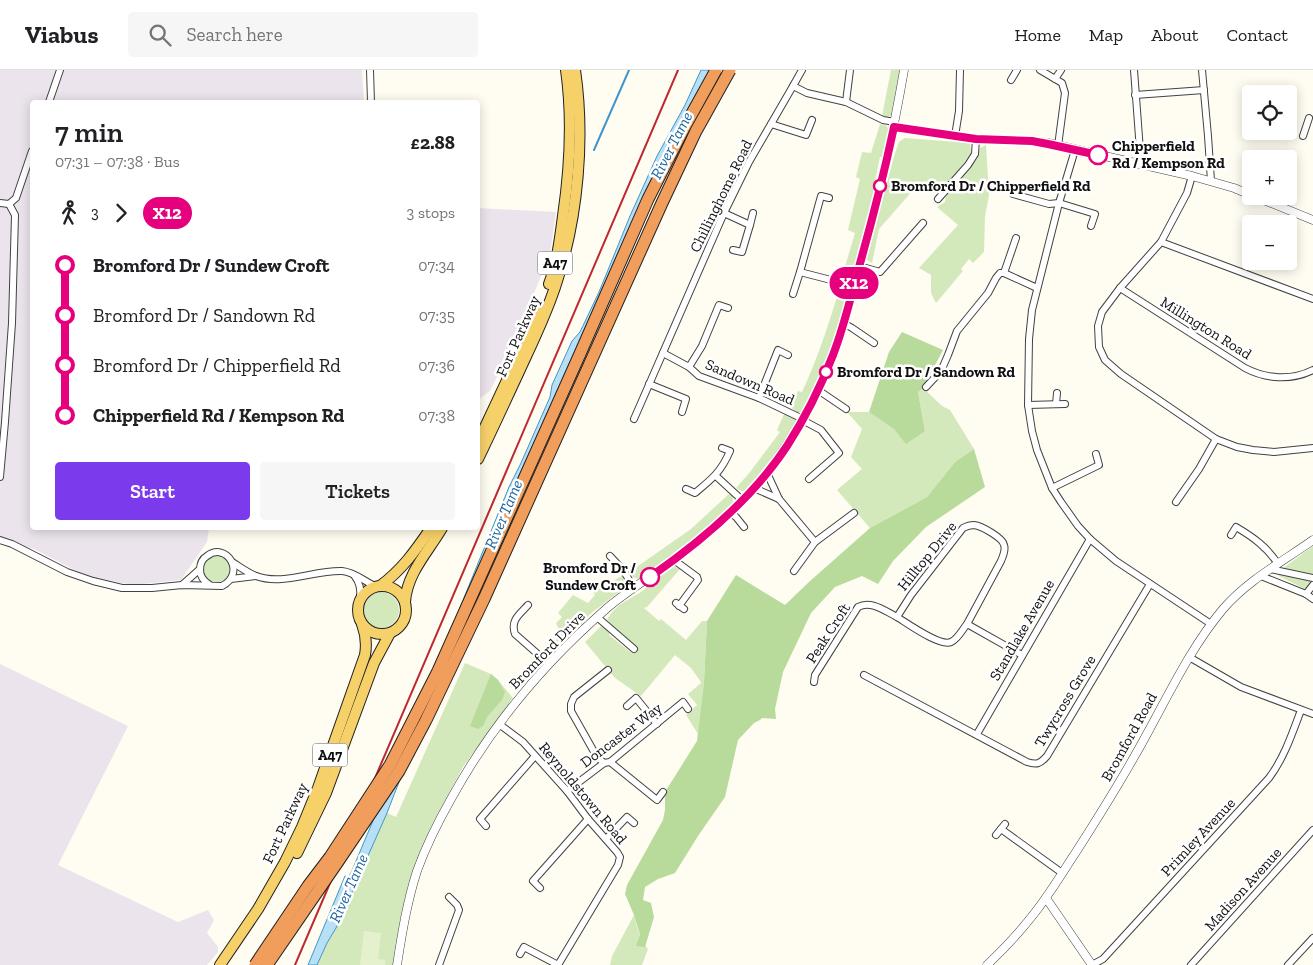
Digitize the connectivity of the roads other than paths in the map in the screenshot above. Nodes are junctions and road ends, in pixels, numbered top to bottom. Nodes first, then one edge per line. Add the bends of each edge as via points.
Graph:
1 (60, 70) edge
2 (370, 70) edge
3 (566, 70) edge
4 (575, 70) edge
5 (716, 70) edge
6 (730, 70) edge
7 (802, 70) edge
8 (850, 70) edge
9 (904, 70) edge
10 (1018, 70) edge
11 (1040, 70) edge
12 (1061, 70) edge
13 (1134, 70) edge
14 (1202, 70) edge
15 (960, 71) edge
16 (1055, 79) junction
17 (1011, 80) dead end
18 (793, 86) junction
19 (1204, 90) junction
20 (1135, 95) junction
21 (50, 100) edge
22 (371, 100) edge
23 (846, 102) junction
24 (1309, 118) dead end
25 (812, 120) dead end
26 (771, 124) junction
27 (895, 125) junction
28 (1310, 128) edge
29 (955, 136) junction
30 (1302, 136) dead end
31 (976, 139) junction
32 (1058, 146) junction
33 (1075, 150) junction
34 (30, 157) edge
35 (1141, 164) junction
36 (1192, 176) junction
37 (1211, 181) junction
38 (1242, 192) edge
39 (1013, 194) dead end
40 (829, 198) dead end
41 (938, 199) dead end
42 (1059, 203) junction
43 (0, 204) edge
44 (9, 204) junction
45 (1275, 205) edge
46 (724, 213) junction
47 (754, 213) dead end
48 (1313, 220) edge
49 (923, 223) dead end
50 (750, 225) junction
51 (1091, 226) dead end
52 (1016, 238) dead end
53 (1160, 242) junction
54 (733, 250) dead end
55 (859, 266) junction
56 (800, 272) junction
57 (1004, 273) junction
58 (854, 286) junction
59 (1037, 288) junction
60 (1120, 288) junction
61 (793, 294) dead end
62 (1313, 300) edge
63 (728, 308) dead end
64 (843, 323) junction
65 (874, 343) dead end
66 (663, 353) junction
67 (788, 355) dead end
68 (689, 367) junction
69 (1313, 370) edge
70 (933, 380) junction
71 (649, 384) junction
72 (940, 386) dead end
73 (926, 388) dead end
74 (818, 390) junction
75 (1057, 394) dead end
76 (759, 398) junction
77 (1056, 404) junction
78 (1065, 404) dead end
79 (1028, 405) junction
80 (846, 409) dead end
81 (682, 412) dead end
82 (803, 419) junction
83 (634, 420) dead end
84 (480, 438) edge
85 (1216, 438) junction
86 (722, 448) dead end
87 (1313, 448) edge
88 (1096, 454) dead end
89 (480, 455) edge
90 (767, 473) junction
91 (716, 476) junction
92 (0, 477) edge
93 (809, 479) dead end
94 (754, 488) junction
95 (1052, 488) junction
96 (686, 489) dead end
97 (742, 500) junction
98 (779, 500) junction
99 (1176, 502) dead end
100 (730, 513) junction
101 (854, 513) dead end
102 (744, 527) dead end
103 (430, 530) edge
104 (441, 530) edge
105 (1231, 535) dead end
106 (1090, 539) junction
107 (0, 540) edge
108 (1313, 540) edge
109 (814, 542) junction
110 (610, 556) dead end
111 (674, 560) junction
112 (232, 562) junction
113 (1278, 564) junction
114 (200, 569) junction
115 (1270, 569) junction
116 (794, 571) dead end
117 (354, 574) junction
118 (256, 576) junction
119 (1261, 576) junction
120 (1313, 578) edge
121 (231, 579) junction
122 (1150, 584) junction
123 (1313, 584) edge
124 (182, 585) junction
125 (210, 585) junction
126 (379, 586) junction
127 (634, 588) junction
128 (1306, 594) junction
129 (360, 599) junction
130 (1313, 599) edge
131 (405, 602) junction
132 (528, 605) dead end
133 (680, 606) dead end
134 (598, 617) junction
135 (897, 617) junction
136 (362, 624) junction
137 (967, 624) junction
138 (1211, 624) junction
139 (388, 635) junction
140 (634, 649) dead end
141 (1022, 655) junction
142 (1189, 657) junction
143 (549, 664) junction
144 (608, 670) dead end
145 (864, 675) dead end
146 (814, 682) dead end
147 (627, 706) dead end
148 (688, 709) dead end
149 (1301, 710) junction
150 (1313, 714) edge
151 (499, 724) junction
152 (656, 724) junction
153 (977, 734) junction
154 (535, 756) junction
155 (607, 763) junction
156 (567, 791) junction
157 (663, 792) dead end
158 (588, 819) junction
159 (634, 823) dead end
160 (486, 826) dead end
161 (1313, 830) edge
162 (996, 835) dead end
163 (606, 839) junction
164 (1062, 873) junction
165 (540, 888) dead end
166 (449, 897) dead end
167 (1046, 898) junction
168 (1313, 938) edge
169 (520, 954) dead end
170 (220, 965) edge
171 (228, 965) edge
172 (255, 965) edge
173 (267, 965) edge
174 (397, 965) edge
175 (440, 965) edge
176 (558, 965) edge
177 (987, 965) edge
178 (1092, 965) edge
179 (1191, 965) edge
180 (1288, 965) edge

1 - 21 street
2 - 22 street
3 - 84 main road, Fort Parkway / A47 via 570,143 557,255 540,308
4 - 89 main road, Fort Parkway / A47 via 579,145 571,229 546,311
5 - 172 highway, bridge via 648,199 438,671 390,765
6 - 173 highway, bridge via 696,131 662,203 484,599 426,720 399,771
7 - 18 street, Chillinghome Road
8 - 23 street
9 - 27 street, Bromford Drive
10 - 17 street
11 - 16 street
12 - 16 street
13 - 20 street
14 - 19 street
15 - 29 street
16 - 32 street via 1062,83 1065,93
18 - 23 street via 807,93
18 - 26 street, Chillinghome Road
19 - 20 street
19 - 37 street
20 - 35 street
23 - 27 street
24 - 28 street
25 - 26 street via 806,135
26 - 46 street, Chillinghome Road
27 - 29 street
27 - 55 street, Bromford Drive
28 - 30 street
29 - 31 street
31 - 32 street via 1032,141
31 - 41 street via 975,154 968,166
32 - 33 street
33 - 35 street
33 - 42 street
34 - 44 street via 16,198
35 - 36 street
36 - 37 street
36 - 53 street via 1188,193
37 - 38 street
39 - 42 street via 1049,204
40 - 56 street via 821,196
42 - 51 street via 1095,214
42 - 59 street
43 - 44 street
44 - 92 street via 15,215 12,313
45 - 48 street
46 - 50 street
46 - 66 street, Chillinghome Road
47 - 50 street
49 - 55 street via 880,272
50 - 54 street via 742,252
52 - 57 street
53 - 60 street
53 - 62 street
55 - 58 street, Bromford Drive
56 - 58 street
56 - 61 street
57 - 59 street
57 - 70 street via 1000,273 957,331 941,371
58 - 64 street, Bromford Drive
59 - 79 street via 1029,339
60 - 69 street, Millington Road via 1256,374 1285,377
60 - 85 street via 1102,312 1098,326 1099,347 1105,360
63 - 68 street via 719,304 702,346
64 - 65 street
64 - 74 street, Bromford Drive
66 - 68 street, Sandown Road
66 - 71 street, Chillinghome Road
67 - 76 street via 778,350
68 - 76 street, Sandown Road via 699,376
70 - 72 street
70 - 73 street
71 - 81 street via 686,399
71 - 83 street, Chillinghome Road
74 - 80 street
74 - 82 street, Bromford Drive
75 - 77 street
76 - 82 street, Sandown Road
77 - 78 street
77 - 79 street
79 - 95 street via 1037,450
82 - 90 street, Bromford Drive
82 - 93 street, Sandown Road via 821,430 839,453
85 - 87 street via 1253,450 1274,452
85 - 99 street
86 - 91 street via 730,451
88 - 95 street via 1099,465
90 - 94 street, Bromford Drive
90 - 98 street
91 - 96 street via 695,493
91 - 97 street
94 - 97 street, Bromford Drive
94 - 98 street
95 - 106 street
97 - 100 street, Bromford Drive
98 - 109 street
100 - 102 street
100 - 111 street, Bromford Drive
101 - 109 street
103 - 126 main road via 405,564
104 - 131 main road, Fort Parkway via 410,578
105 - 113 street via 1236,527 1268,549
106 - 122 street
106 - 141 street, Standlake Avenue
107 - 124 street via 93,582 122,588
108 - 113 street, Bromford Road
109 - 116 street
110 - 127 street
111 - 127 street, Bromford Drive
111 - 133 street via 698,580
112 - 114 street via 220,552 208,554
112 - 118 street
112 - 121 street
113 - 115 street, Bromford Road
114 - 124 street
114 - 125 street via 203,579
115 - 119 street, Bromford Road
115 - 120 street
117 - 118 street via 334,571 274,579
117 - 126 street
117 - 129 street via 360,585
118 - 121 street
119 - 128 street
119 - 138 street, Bromford Road via 1242,590
121 - 125 street via 222,586
122 - 138 street
122 - 153 street, Twycross Grove via 1047,756 1039,763 1027,762
123 - 128 street
124 - 125 street
126 - 129 main road
126 - 131 main road via 396,591
127 - 134 street, Bromford Drive
128 - 130 street
129 - 136 main road, Fort Parkway via 358,611
131 - 139 main road, Fort Parkway via 404,622
132 - 143 street via 512,628
134 - 140 street
134 - 143 street, Bromford Drive
135 - 137 street, Hilltop Drive via 944,643 951,642
135 - 137 street, Hilltop Drive via 963,528 977,525 1001,539 1005,546 1002,561
135 - 146 street, Peak Croft via 868,604 860,605 815,675
136 - 139 main road via 372,633
136 - 170 main road, Fort Parkway / A47 via 366,646 361,668 318,788 275,880
137 - 141 street
138 - 142 street, Bromford Road
139 - 171 main road, Fort Parkway / A47 via 374,663 326,793 272,899
141 - 153 street, Standlake Avenue
142 - 149 street via 1241,687
142 - 164 street, Bromford Road via 1104,808
143 - 151 street, Bromford Drive
144 - 155 street via 574,697 570,711 597,758
145 - 153 street, Twycross Grove
147 - 152 street via 636,698
148 - 152 street, Doncaster Way via 683,702
149 - 150 street
149 - 178 street, Primley Avenue via 1282,758 1269,778 1103,959
151 - 154 street, Reynoldstown Road
151 - 174 street, Bromford Drive via 466,772 426,849 404,921
152 - 155 street, Doncaster Way
154 - 156 street, Reynoldstown Road
154 - 160 street via 480,819
155 - 156 street, Doncaster Way
155 - 157 street via 657,800
156 - 158 street, Reynoldstown Road
158 - 163 street, Reynoldstown Road
158 - 165 street via 534,881
159 - 163 street via 627,817
161 - 179 street, Madison Avenue
162 - 164 street via 1003,826
163 - 176 street, Reynoldstown Road via 620,860
164 - 167 street, Bromford Road
166 - 175 street via 459,910
167 - 177 street, Bromford Road
167 - 178 street
168 - 180 street
169 - 176 street via 524,947

